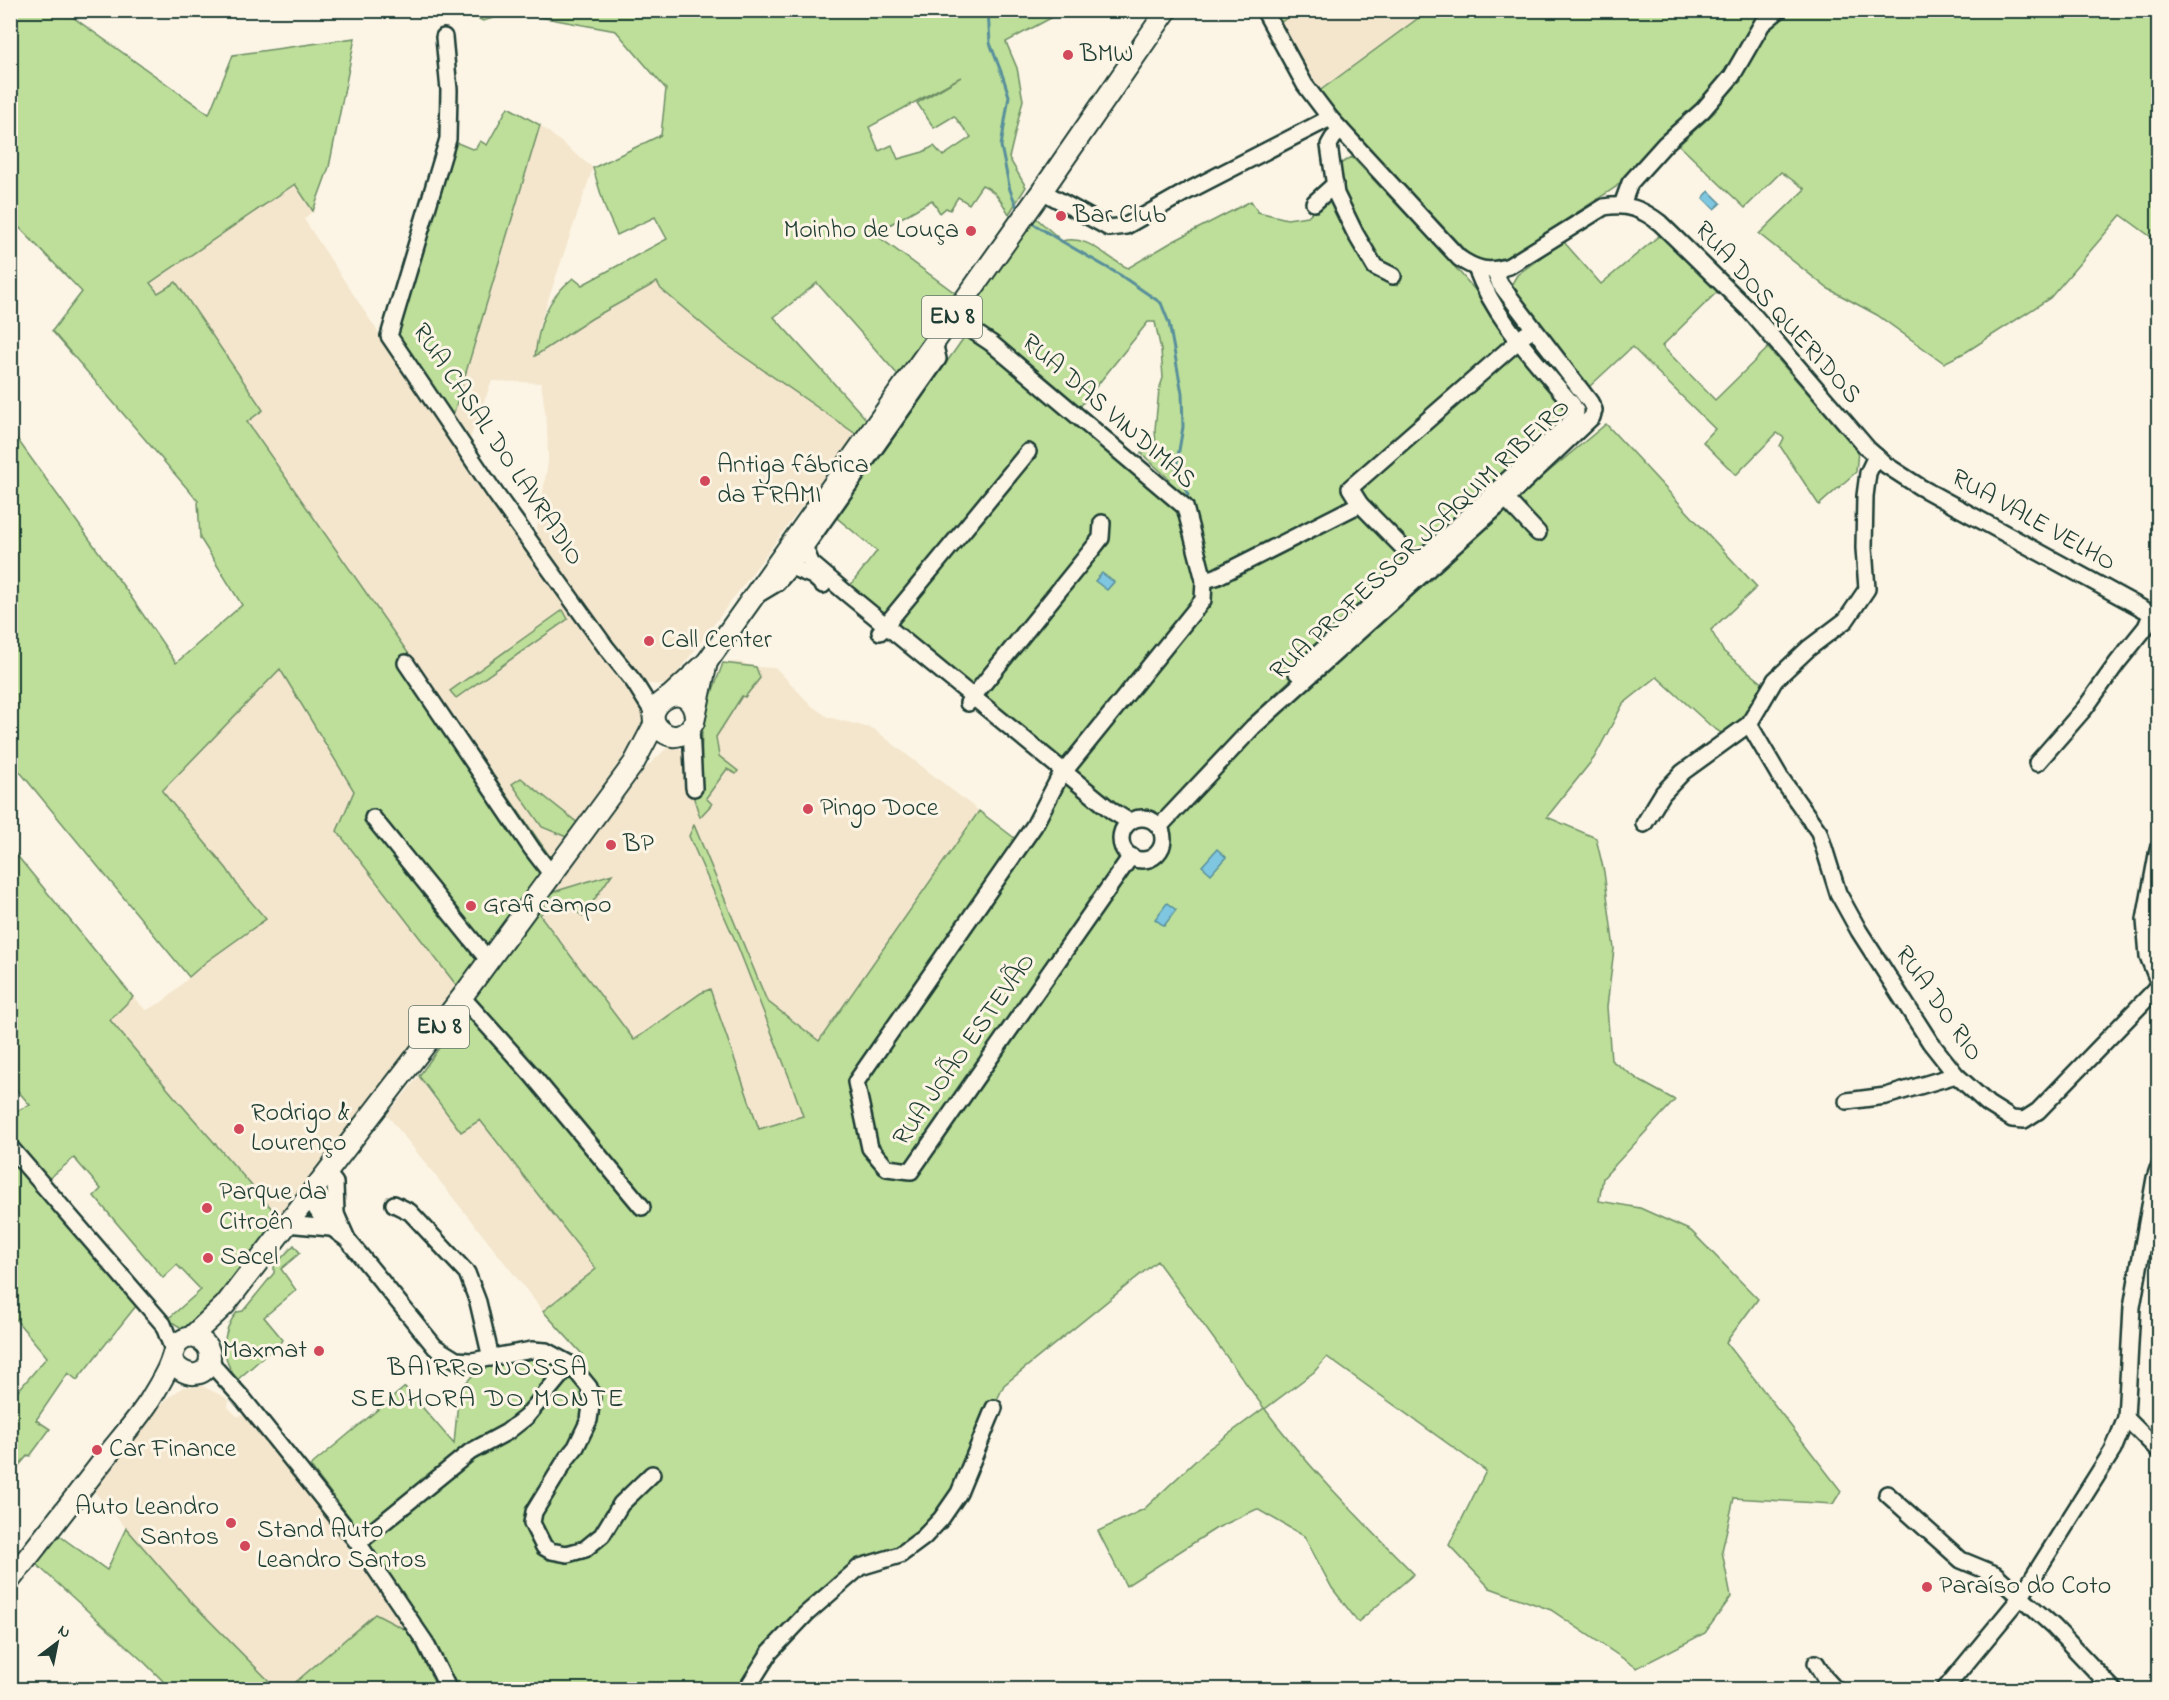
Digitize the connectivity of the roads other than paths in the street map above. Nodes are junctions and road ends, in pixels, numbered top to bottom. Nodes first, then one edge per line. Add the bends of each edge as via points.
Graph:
1 (1167, 10) edge
2 (1264, 10) edge
3 (1779, 10) edge
4 (444, 37) dead end
5 (1335, 124) junction
6 (1335, 184) junction
7 (1042, 191) junction
8 (1314, 203) dead end
9 (1622, 205) junction
10 (1476, 268) junction
11 (1495, 271) junction
12 (1393, 276) dead end
13 (952, 317) junction
14 (1533, 329) junction
15 (1519, 339) junction
16 (934, 342) junction
17 (1552, 352) junction
18 (1538, 363) junction
19 (1028, 452) dead end
20 (1881, 461) junction
21 (1506, 499) junction
22 (1360, 504) junction
23 (1102, 523) dead end
24 (1538, 533) dead end
25 (805, 548) junction
26 (1417, 562) junction
27 (791, 567) junction
28 (1204, 580) junction
29 (752, 598) junction
30 (2155, 615) edge
31 (883, 629) junction
32 (707, 662) junction
33 (406, 663) dead end
34 (970, 700) junction
35 (672, 718) junction
36 (1749, 724) junction
37 (2037, 762) dead end
38 (1062, 775) junction
39 (694, 788) dead end
40 (373, 818) dead end
41 (1156, 824) junction
42 (1644, 824) dead end
43 (1126, 826) junction
44 (2158, 849) edge
45 (1131, 856) junction
46 (552, 874) junction
47 (489, 961) junction
48 (2158, 981) edge
49 (2158, 987) edge
50 (462, 997) junction
51 (1956, 1075) junction
52 (1847, 1101) dead end
53 (10, 1147) edge
54 (2158, 1169) edge
55 (327, 1173) junction
56 (309, 1195) junction
57 (394, 1204) dead end
58 (642, 1206) dead end
59 (336, 1214) junction
60 (286, 1224) junction
61 (330, 1228) junction
62 (347, 1239) junction
63 (225, 1305) junction
64 (209, 1354) junction
65 (184, 1355) junction
66 (491, 1358) junction
67 (570, 1365) junction
68 (233, 1389) junction
69 (994, 1408) dead end
70 (2126, 1418) junction
71 (2158, 1450) edge
72 (652, 1474) dead end
73 (1887, 1494) dead end
74 (358, 1543) junction
75 (10, 1581) edge
76 (2020, 1598) junction
77 (1816, 1663) dead end
78 (449, 1689) edge
79 (746, 1689) edge
80 (1836, 1689) edge
81 (1944, 1689) edge
82 (2114, 1689) edge

1 - 7 main road, EN 8
2 - 5 street via 1305,85
3 - 9 street via 1762,24 1732,76 1708,104 1630,183
4 - 35 street, RUA CASAL DO LAVRADIO via 448,139 389,336 605,646 639,689
5 - 6 street via 1329,145
5 - 7 street via 1184,193 1126,226 1109,228
5 - 10 street via 1459,258
6 - 8 street
6 - 12 street via 1336,194 1375,267
7 - 13 main road, EN 8
9 - 11 street via 1598,210
9 - 20 street, RUA DOS QUERIDOS via 1647,212 1749,310
10 - 11 street
10 - 15 street, RUA PROFESSOR JOAQUIM RIBEIRO via 1484,290
11 - 14 street, RUA PROFESSOR JOAQUIM RIBEIRO
13 - 16 main road, EN 8
13 - 28 street, RUA DAS VINDIMAS via 1010,359 1185,507
14 - 15 street
14 - 17 street, RUA PROFESSOR JOAQUIM RIBEIRO
15 - 18 street, RUA PROFESSOR JOAQUIM RIBEIRO
15 - 22 street via 1350,488
16 - 25 street via 938,359
16 - 29 main road, EN 8
17 - 18 street
17 - 21 street, RUA PROFESSOR JOAQUIM RIBEIRO via 1590,402 1592,417
18 - 26 street, RUA PROFESSOR JOAQUIM RIBEIRO via 1572,404 1575,418
19 - 31 street
20 - 30 street, RUA VALE VELHO via 1920,487
20 - 36 street via 1867,480 1865,496 1867,590 1846,621 1775,680
21 - 24 street
21 - 41 street, RUA PROFESSOR JOAQUIM RIBEIRO via 1253,727
22 - 26 street
22 - 28 street
23 - 34 street via 1101,538 1094,548
25 - 27 street
25 - 31 street via 811,563
26 - 41 street, RUA PROFESSOR JOAQUIM RIBEIRO via 1275,694
27 - 29 street via 777,583
27 - 31 street via 813,576
28 - 38 street via 1203,600
29 - 32 main road, EN 8
30 - 37 street via 2085,708
31 - 34 street
32 - 35 main road, EN 8
32 - 35 main road, EN 8
33 - 46 street
34 - 38 street
35 - 39 street via 693,754
35 - 46 main road, EN 8
36 - 42 street via 1683,772 1663,793
36 - 51 street, RUA DO RIO via 1819,832 1838,893 1859,931
38 - 43 street via 1112,811
38 - 45 street, RUA JOÃO ESTEVÃO via 1034,826 856,1082 870,1148 887,1168 911,1171
40 - 47 street
41 - 43 street via 1143,818
41 - 45 street via 1162,841 1156,854 1144,859
43 - 45 street via 1122,845
44 - 48 street via 2145,920 2148,956
46 - 47 main road, EN 8
47 - 50 main road, EN 8
49 - 51 street, RUA DO RIO via 2038,1111 2024,1120 2012,1119 1988,1104
50 - 55 main road, EN 8
50 - 58 street
51 - 52 street via 1886,1096
53 - 65 street via 163,1324
54 - 70 street via 2132,1307
55 - 56 main road, EN 8
55 - 59 street via 335,1183
56 - 59 street
56 - 60 main road, EN 8
56 - 61 street
57 - 66 street via 410,1212 467,1273
59 - 62 street
60 - 61 street
60 - 63 main road, EN 8
61 - 62 street
62 - 66 street via 435,1347 456,1360
63 - 64 main road, EN 8
63 - 65 main road, EN 8
64 - 65 main road via 202,1341
64 - 65 main road, EN 8 via 206,1368
64 - 68 street
65 - 68 street
65 - 75 main road, EN 8
66 - 67 street via 539,1350
67 - 72 street via 589,1388 590,1420 534,1512 532,1523 544,1547 567,1554 585,1549 602,1535 621,1504
67 - 74 street via 526,1417 470,1452
68 - 74 street
69 - 79 street via 959,1493 940,1519 900,1555 860,1567 806,1614 770,1652
70 - 71 street
70 - 76 street via 2113,1450
73 - 76 street via 1961,1560 1995,1574
74 - 78 street via 424,1642
76 - 81 street
76 - 82 street
77 - 80 street

